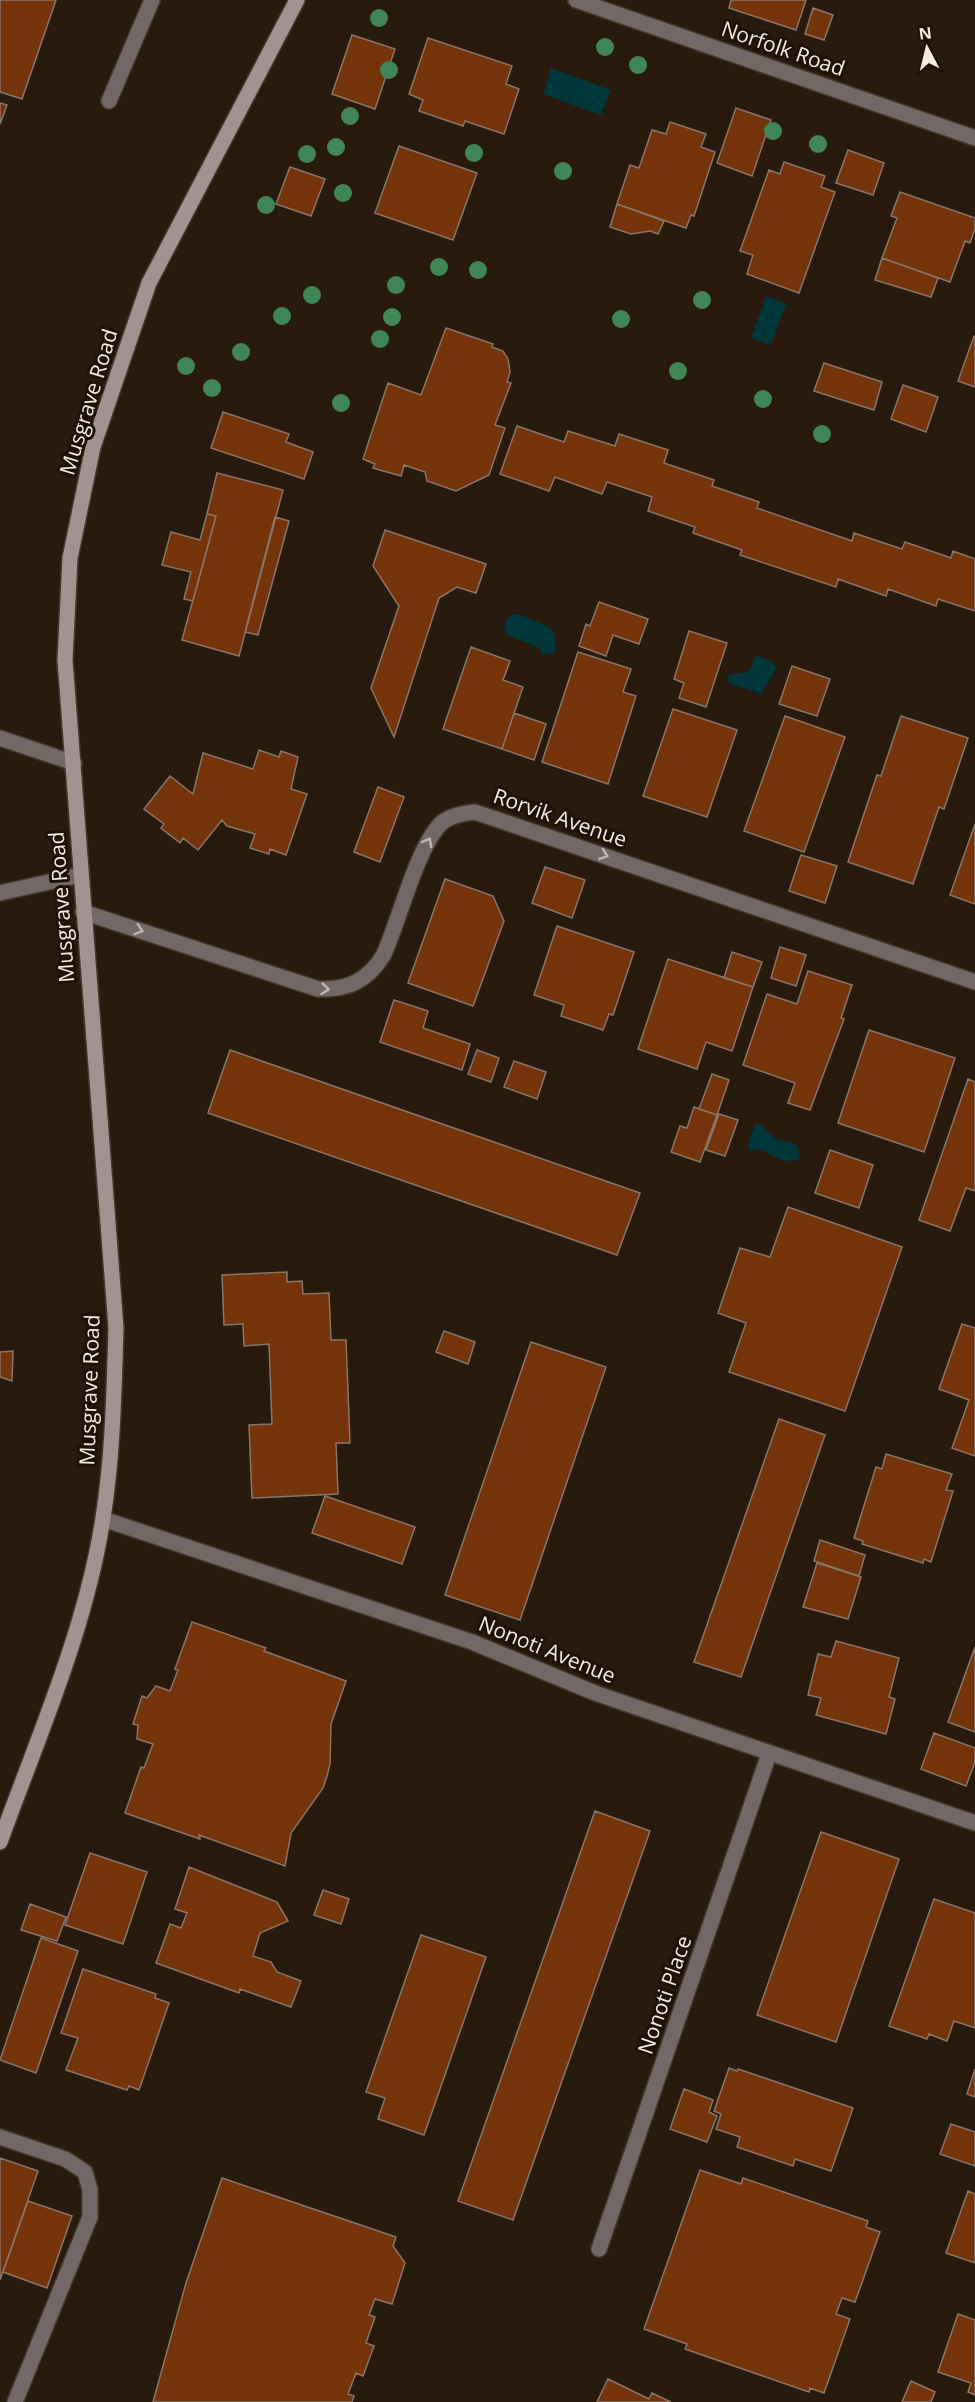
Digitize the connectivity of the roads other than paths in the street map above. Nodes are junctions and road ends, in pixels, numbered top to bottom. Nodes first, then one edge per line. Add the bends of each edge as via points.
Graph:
1 (152, 0) edge
2 (297, 0) edge
3 (576, 0) edge
4 (109, 101) dead end
5 (975, 138) edge
6 (0, 738) edge
7 (74, 763) junction
8 (80, 875) junction
9 (0, 893) edge
10 (83, 912) junction
11 (975, 982) edge
12 (103, 1519) junction
13 (769, 1754) junction
14 (975, 1823) edge
15 (0, 1842) edge
16 (0, 2138) edge
17 (599, 2249) dead end
18 (15, 2402) edge

1 - 4 street
2 - 7 street, Musgrave Road via 149,283 93,447 70,558 65,660
3 - 5 street, Norfolk Road
6 - 7 street
7 - 8 street, Musgrave Road
8 - 9 street
8 - 10 street, Musgrave Road
10 -> 11 street, Rorvik Avenue via 318,989 339,990 374,970 383,956 428,838 444,821 475,812
10 - 12 street, Musgrave Road via 116,1328 114,1420
12 - 13 street, Nonoti Avenue via 472,1642 595,1693
12 - 15 street, Musgrave Road via 61,1674
13 - 14 street, Nonoti Avenue
13 - 17 street, Nonoti Place
16 - 18 street via 65,2159 85,2172 90,2190 90,2217

